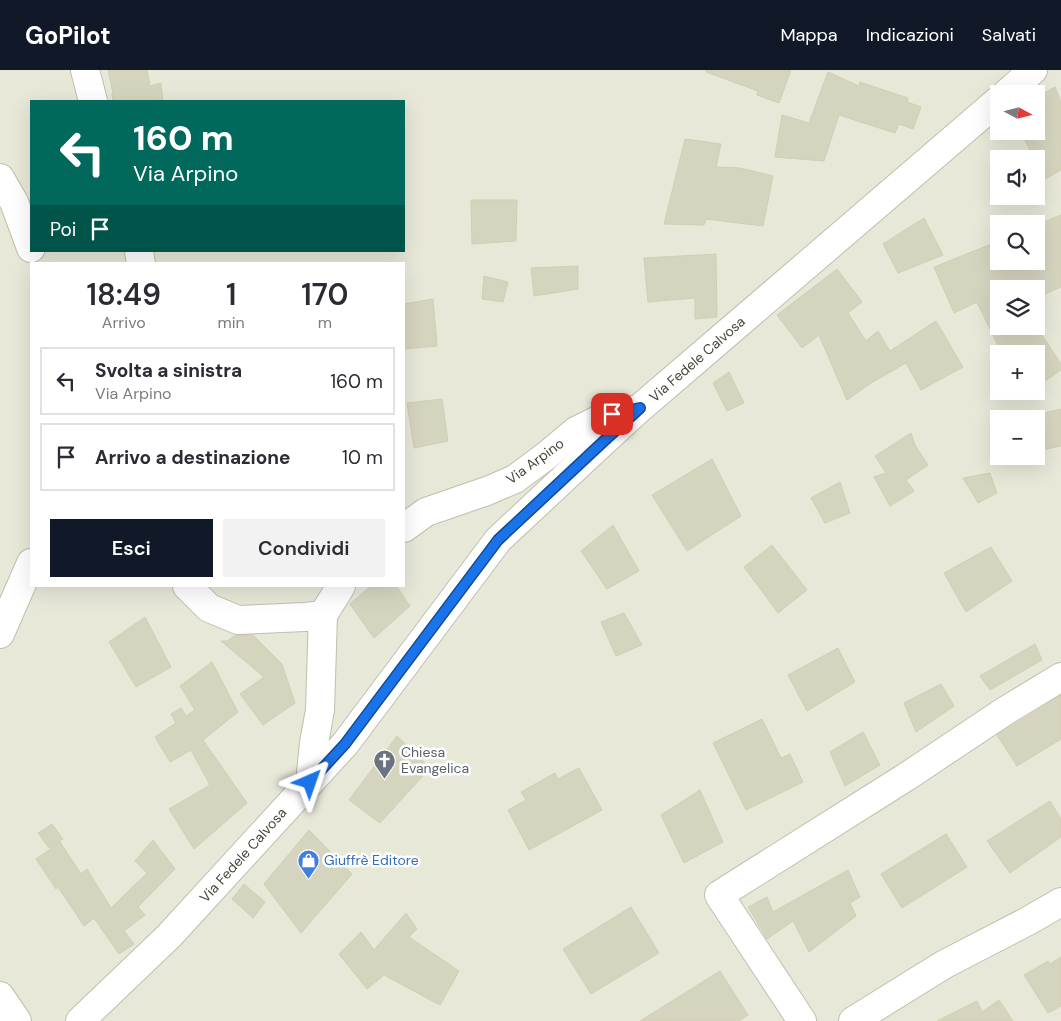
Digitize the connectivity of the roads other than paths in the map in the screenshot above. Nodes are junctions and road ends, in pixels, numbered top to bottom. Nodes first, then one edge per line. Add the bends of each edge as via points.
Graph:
1 (85, 70) edge
2 (1033, 70) edge
3 (1016, 85) edge
4 (93, 100) edge
5 (990, 108) edge
6 (0, 178) edge
7 (30, 245) edge
8 (640, 408) junction
9 (405, 527) edge
10 (30, 565) edge
11 (188, 587) edge
12 (340, 587) edge
13 (323, 615) junction
14 (0, 634) edge
15 (1061, 677) edge
16 (310, 782) junction
17 (1061, 902) edge
18 (0, 996) edge
19 (16, 1021) edge
20 (80, 1021) edge
21 (802, 1021) edge
22 (853, 1021) edge

1 - 4 street
2 - 3 street
5 - 8 street, Via Fedele Calvosa
6 - 7 street via 14,202
8 - 9 street, Via Arpino via 612,414 576,430 515,479 426,512
8 - 16 street, Via Fedele Calvosa via 498,540 345,744
10 - 14 street
11 - 13 street via 209,608 238,620
12 - 13 street
13 - 16 street via 320,710
15 - 21 street via 719,895
16 - 20 street, Via Fedele Calvosa via 170,936
17 - 22 street via 945,964
18 - 19 street

